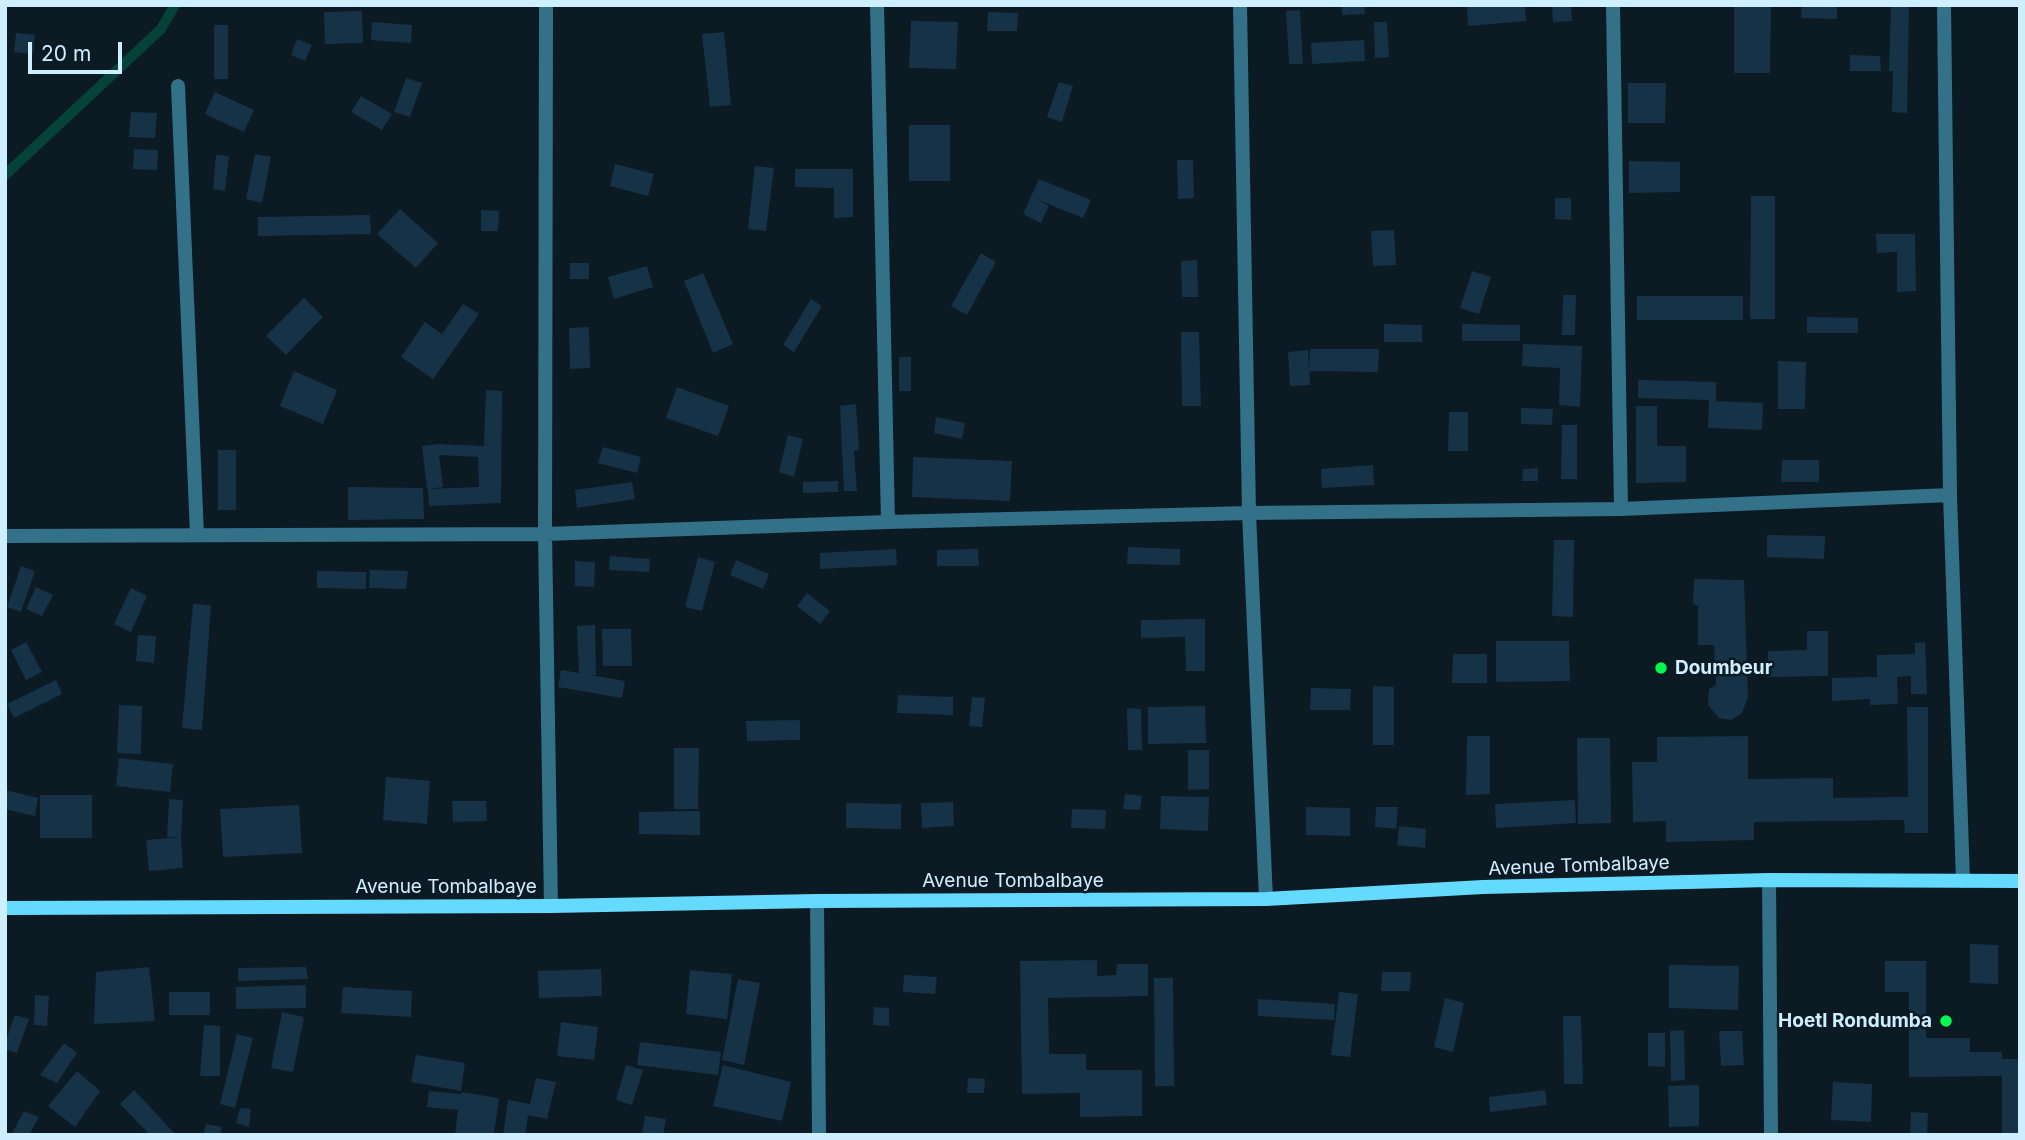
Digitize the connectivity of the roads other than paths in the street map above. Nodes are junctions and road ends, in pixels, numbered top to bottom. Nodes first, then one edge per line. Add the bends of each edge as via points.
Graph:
1 (545, 5) edge
2 (877, 5) edge
3 (1240, 5) edge
4 (1613, 5) edge
5 (1944, 5) edge
6 (178, 86) dead end
7 (1950, 495) junction
8 (1621, 509) junction
9 (1249, 513) junction
10 (888, 522) junction
11 (545, 534) junction
12 (197, 535) junction
13 (5, 536) edge
14 (1769, 880) junction
15 (1963, 881) junction
16 (2020, 881) edge
17 (1266, 899) junction
18 (817, 901) junction
19 (551, 906) junction
20 (5, 908) edge
21 (819, 1135) edge
22 (1771, 1135) edge

1 - 11 street
2 - 10 street
3 - 9 street
4 - 8 street
5 - 7 street
6 - 12 street
7 - 8 street
7 - 15 street
8 - 9 street
9 - 10 street
9 - 17 street
10 - 11 street
11 - 12 street
11 - 19 street
12 - 13 street
14 - 15 main road, Avenue Tombalbaye
14 - 17 main road, Avenue Tombalbaye via 1483,887
14 - 22 street
15 - 16 main road, Avenue Tombalbaye
17 - 18 main road, Avenue Tombalbaye
18 - 19 main road, Avenue Tombalbaye
18 - 21 street
19 - 20 main road, Avenue Tombalbaye

